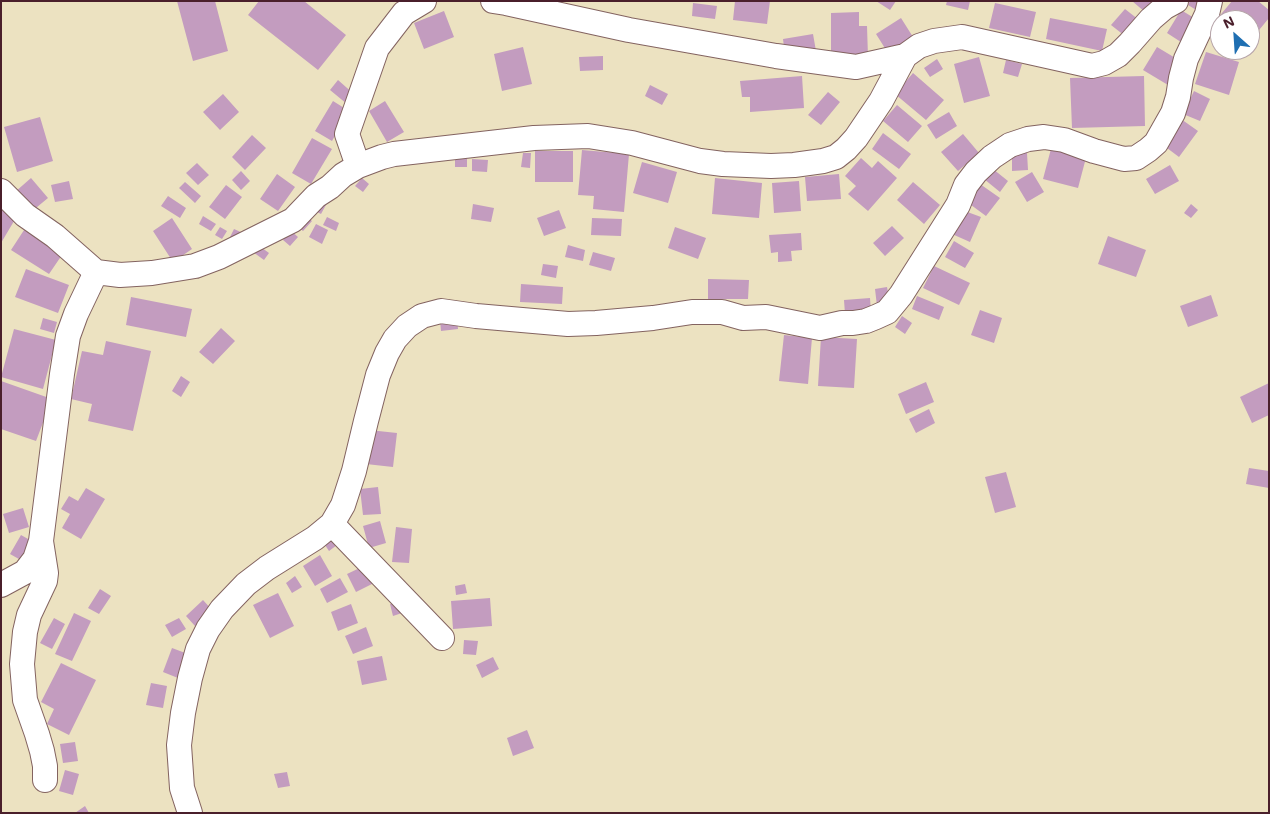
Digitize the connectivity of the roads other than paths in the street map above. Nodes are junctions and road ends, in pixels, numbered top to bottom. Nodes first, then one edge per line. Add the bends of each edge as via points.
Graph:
1 (424, 1) edge
2 (493, 1) edge
3 (1176, 1) edge
4 (1210, 1) edge
5 (905, 56) junction
6 (358, 166) junction
7 (1, 191) edge
8 (96, 272) junction
9 (332, 524) junction
10 (41, 541) junction
11 (1, 585) edge
12 (442, 638) dead end
13 (45, 780) dead end
14 (190, 813) edge

1 - 6 street via 404,13 377,48 347,134
2 - 5 street via 629,30 856,68
3 - 5 street via 1151,19 1118,55 1092,66 962,37 919,46
4 - 9 street via 1186,59 1173,113 1156,143 1136,158 1124,159 1044,137 1010,145 976,172 901,295 887,312 876,318 820,328 766,317 743,318 722,312 692,312 583,324 442,311 422,316 407,326 387,353 378,375 344,505
5 - 6 street via 876,108 846,150 836,157 809,164 723,164 588,136 534,138 415,151 382,157
6 - 8 street via 316,196 293,220 195,266 120,275
7 - 8 street via 25,215
8 - 10 street via 68,336
9 - 12 street
9 - 14 street via 246,584 222,609 204,635 190,678 179,745 182,788
10 - 11 street via 35,559 25,572
10 - 13 street via 45,581 29,615 22,664 25,700 42,751

